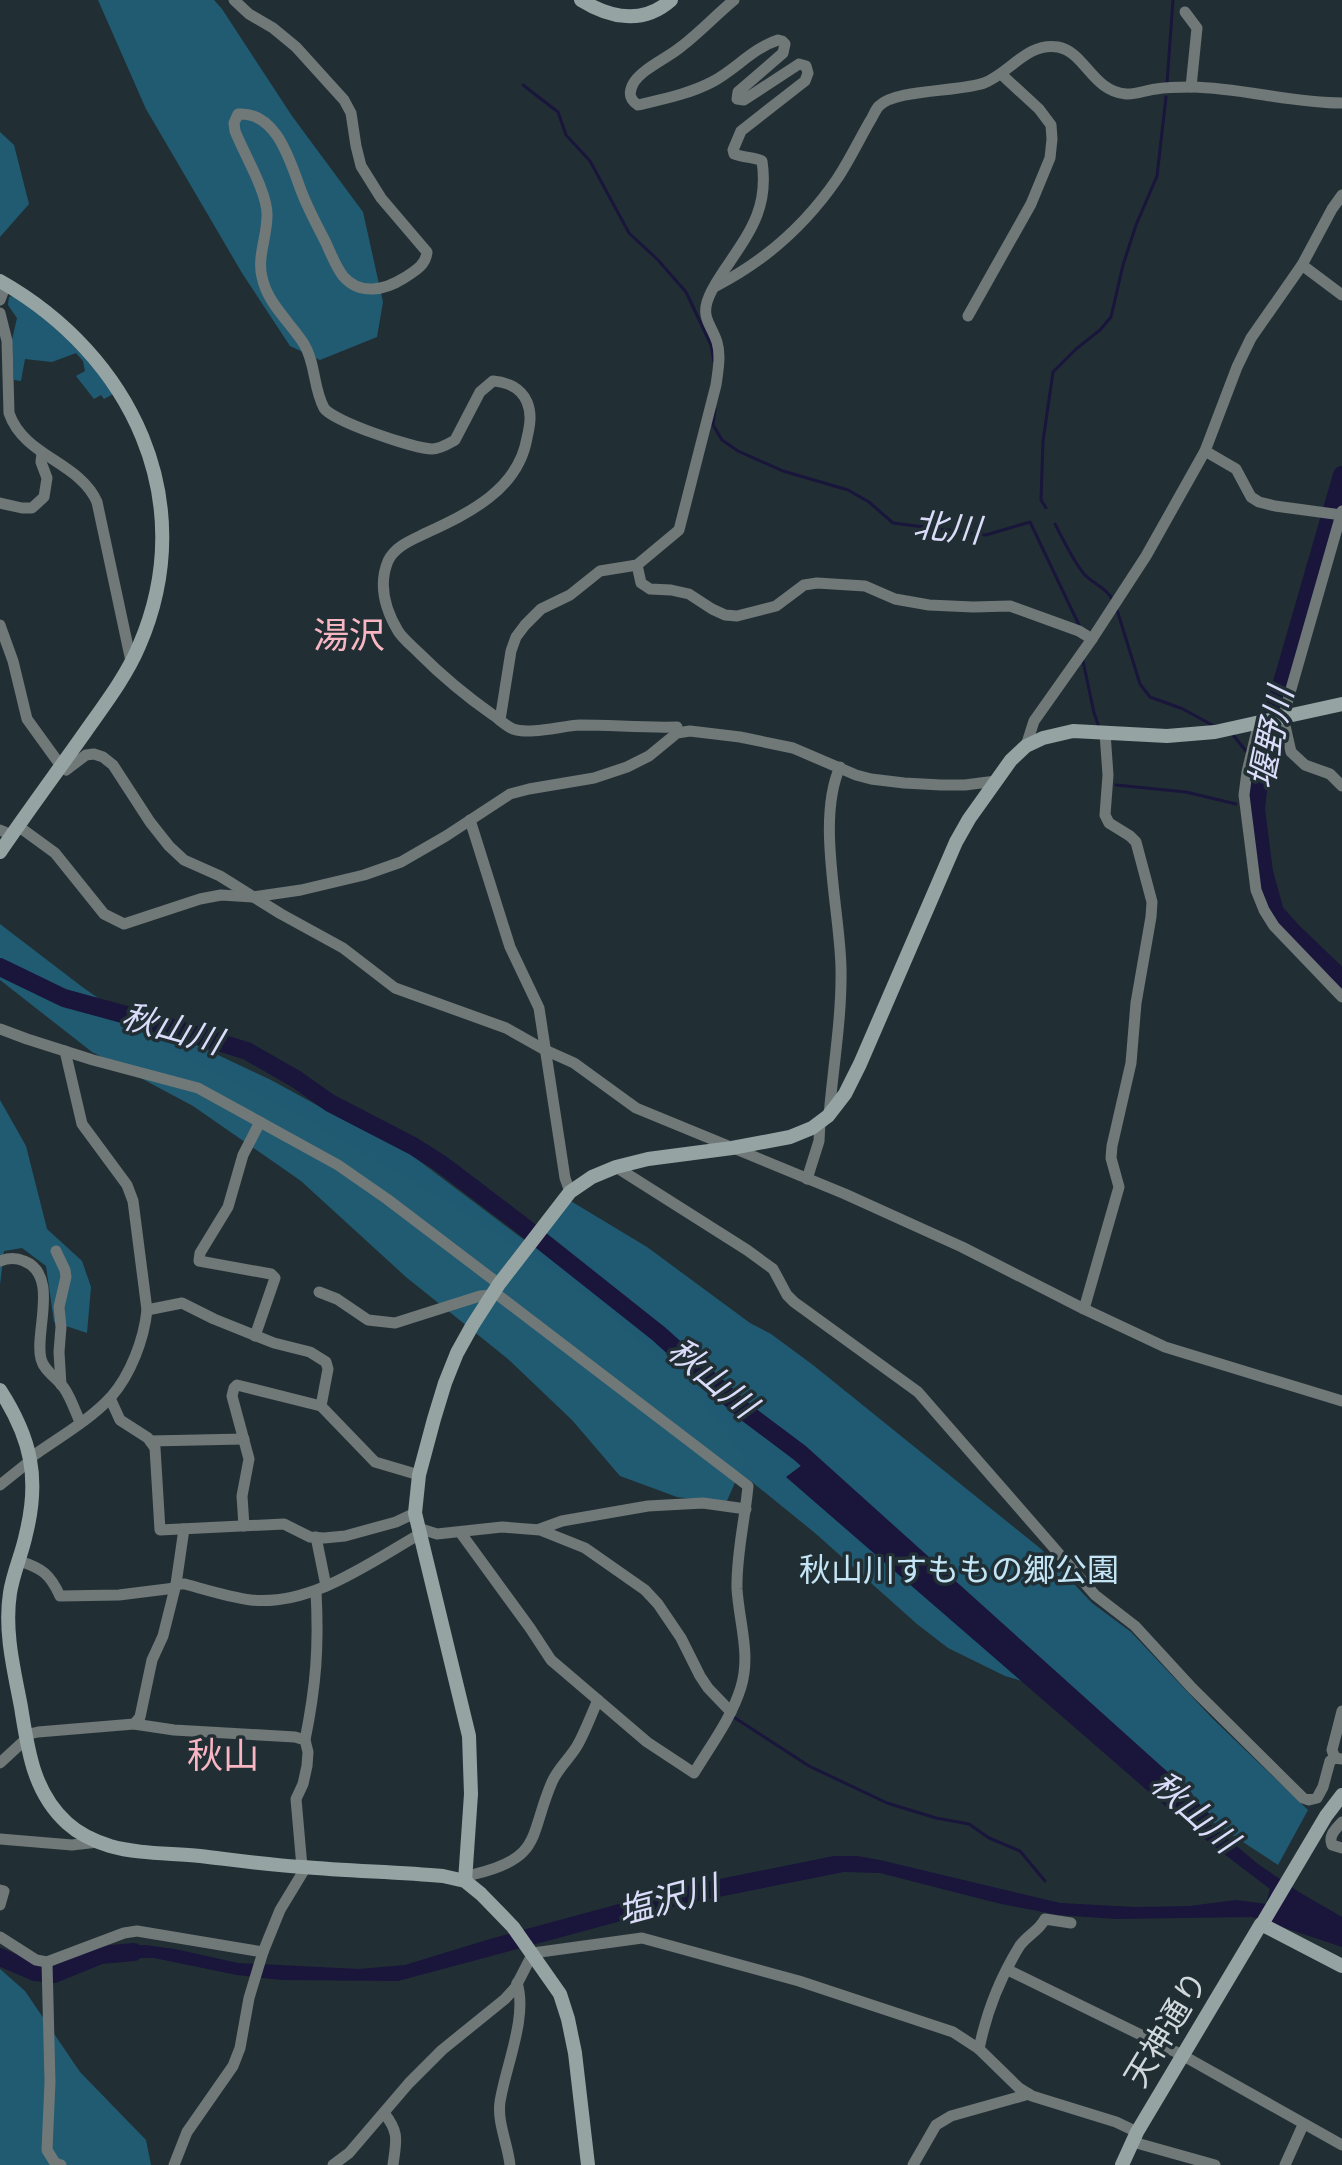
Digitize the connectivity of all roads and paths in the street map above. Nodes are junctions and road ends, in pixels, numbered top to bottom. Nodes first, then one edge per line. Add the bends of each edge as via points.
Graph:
1 (234, 0) edge
2 (581, 0) edge
3 (671, 0) edge
4 (734, 0) edge
5 (1185, 12) dead end
6 (1001, 74) junction
7 (1191, 87) junction
8 (1342, 103) edge
9 (1342, 195) edge
10 (1302, 265) junction
11 (3, 282) edge
12 (712, 289) junction
13 (1342, 295) edge
14 (0, 300) edge
15 (0, 313) edge
16 (968, 316) dead end
17 (1205, 451) junction
18 (42, 453) junction
19 (0, 503) edge
20 (1341, 514) edge
21 (637, 565) junction
22 (0, 625) edge
23 (1092, 639) junction
24 (131, 661) junction
25 (1342, 704) edge
26 (1281, 717) junction
27 (500, 720) junction
28 (1260, 722) junction
29 (677, 727) dead end
30 (1105, 733) junction
31 (1026, 746) junction
32 (61, 766) junction
33 (840, 767) junction
34 (996, 781) junction
35 (1342, 786) edge
36 (470, 820) junction
37 (10, 830) edge
38 (0, 852) edge
39 (253, 897) junction
40 (1342, 997) edge
41 (0, 1029) edge
42 (545, 1050) junction
43 (65, 1051) junction
44 (824, 1119) junction
45 (260, 1122) junction
46 (732, 1148) junction
47 (616, 1167) junction
48 (807, 1179) junction
49 (570, 1192) junction
50 (56, 1251) dead end
51 (0, 1261) edge
52 (495, 1290) junction
53 (319, 1292) dead end
54 (1084, 1309) junction
55 (147, 1310) junction
56 (255, 1336) junction
57 (61, 1386) junction
58 (0, 1390) edge
59 (110, 1398) junction
60 (1342, 1401) edge
61 (321, 1406) junction
62 (80, 1422) junction
63 (244, 1439) junction
64 (150, 1441) junction
65 (30, 1460) junction
66 (419, 1475) junction
67 (2, 1482) edge
68 (746, 1509) junction
69 (415, 1513) junction
70 (244, 1526) junction
71 (184, 1529) junction
72 (540, 1530) junction
73 (419, 1531) junction
74 (460, 1532) junction
75 (316, 1537) junction
76 (19, 1561) junction
77 (175, 1586) junction
78 (321, 1589) junction
79 (4, 1615) edge
80 (598, 1700) junction
81 (1342, 1711) edge
82 (731, 1712) junction
83 (134, 1724) junction
84 (26, 1737) junction
85 (305, 1740) junction
86 (1338, 1758) edge
87 (0, 1763) edge
88 (1342, 1795) edge
89 (1342, 1822) edge
90 (0, 1839) edge
91 (98, 1841) junction
92 (1342, 1848) edge
93 (467, 1853) junction
94 (304, 1867) junction
95 (419, 1874) junction
96 (470, 1878) junction
97 (0, 1890) edge
98 (0, 1905) edge
99 (1071, 1923) dead end
100 (1262, 1924) junction
101 (0, 1937) edge
102 (530, 1949) junction
103 (262, 1954) junction
104 (47, 1962) junction
105 (1342, 1966) edge
106 (1008, 1970) junction
107 (517, 1983) junction
108 (979, 2049) junction
109 (1182, 2055) junction
110 (1029, 2094) junction
111 (384, 2113) junction
112 (1303, 2125) junction
113 (1135, 2137) junction
114 (1342, 2145) edge
115 (61, 2165) edge
116 (174, 2165) edge
117 (333, 2165) edge
118 (393, 2165) edge
119 (510, 2165) edge
120 (588, 2165) edge
121 (913, 2165) edge
122 (1122, 2165) edge
123 (1215, 2165) edge
124 (1285, 2165) edge

1 - 27 street via 296,47 344,100 361,166 427,252 418,269 379,290 345,278 310,211 288,153 261,120 238,114 235,131 268,215 262,279 311,355 325,410 343,422 432,449 455,440 480,392 493,381 506,382 528,404 525,449 503,486 472,511 403,544 390,557 383,586 399,633 440,674
2 - 3 street via 622,17 664,7
4 - 12 street via 639,76 630,94 638,105 687,93 778,40 785,44 783,53 738,92 737,99 744,100 799,64 806,66 805,81 735,141 734,154 762,161 763,199 756,221
5 - 7 street via 1197,28
6 - 7 street via 1032,51 1058,47 1071,52 1100,85 1126,94
6 - 12 street via 983,84 891,97 878,106 837,179 787,238
6 - 16 street via 1051,125 1050,158 1031,204
7 - 8 street
9 - 10 street
10 - 13 street
10 - 17 street via 1251,338
11 - 14 street
11 - 24 street via 96,359 137,422 151,462 161,512 162,555 156,592
12 - 21 street via 705,316 718,344 716,385 679,530
15 - 18 street via 7,341 9,413 17,431
17 - 20 street via 1236,469 1259,502
17 - 23 street
18 - 19 street via 44,497 32,508
18 - 24 street via 92,490
20 - 26 street
21 - 23 street via 641,583 650,589 689,594 725,615 776,606 804,585 853,585 929,605 1010,606
21 - 27 street via 600,571 525,625 511,651
22 - 32 street via 27,719
23 - 31 street via 1034,721
24 - 32 street
25 - 26 street
26 - 28 street
26 - 35 street via 1291,752
27 - 29 street via 525,731 578,725
28 - 30 street via 1167,736
28 - 40 street via 1244,795 1256,890 1274,926
30 - 31 street via 1073,731
30 - 54 street via 1105,815 1136,842 1152,902 1131,1063 1112,1146 1119,1187
31 - 34 street
32 - 37 street
32 - 39 street via 66,770 86,755 103,757 169,846 184,860
33 - 34 street via 871,779 904,783
33 - 36 street via 793,748 690,731 677,733 627,767 510,794
33 - 44 street via 829,802 841,987
34 - 44 street via 956,842 860,1064
36 - 39 street via 401,862 301,890
36 - 42 street via 510,947 539,1008
37 - 38 street
37 - 39 street via 55,853 104,914 124,924 211,897
39 - 42 street via 343,948 395,988 506,1028
41 - 43 street
42 - 46 street via 574,1063 636,1108
42 - 49 street
43 - 45 street via 198,1088
43 - 55 street via 82,1124 133,1201
44 - 46 street via 790,1137
44 - 48 street
45 - 52 street via 387,1199
45 - 56 street via 243,1155 228,1207 199,1261 275,1278
46 - 47 street
46 - 48 street
47 - 49 street
47 - 86 street via 773,1269 794,1302 918,1392 1095,1595 1135,1626 1303,1798 1317,1798 1330,1761
48 - 54 street via 962,1247
49 - 52 street
50 - 57 street via 66,1277 59,1307
51 - 57 street via 21,1260 38,1271 43,1297 40,1357
52 - 53 street via 395,1323 368,1320
52 - 66 street via 445,1383
52 - 68 street via 748,1486
54 - 60 street via 1165,1347
55 - 56 street via 182,1303
55 - 59 street via 137,1351
56 - 61 street via 326,1362
57 - 62 street
58 - 65 street via 24,1433
59 - 62 street
59 - 64 street via 120,1420
61 - 63 street via 237,1385 232,1396
61 - 66 street via 375,1462
62 - 65 street
63 - 64 street
63 - 70 street via 249,1459 242,1496
64 - 71 street via 155,1448 160,1530
65 - 67 street
65 - 76 street via 32,1507
66 - 69 street
68 - 72 street via 703,1503 648,1506 562,1521
68 - 82 street via 737,1589 745,1669
69 - 73 street
69 - 75 street via 345,1536
70 - 71 street
70 - 75 street via 284,1524
71 - 77 street
72 - 74 street
72 - 82 street via 585,1548 645,1590 671,1620 708,1688
73 - 74 street
73 - 78 street
73 - 93 street via 469,1736
74 - 80 street via 551,1660
75 - 78 street
76 - 77 street via 49,1576 60,1596 119,1595
76 - 79 street
77 - 78 street via 271,1601
77 - 83 street
78 - 85 street via 316,1677
79 - 84 street
80 - 82 street via 694,1773
80 - 96 street via 577,1746 553,1779 527,1848 509,1864
81 - 86 street via 1332,1750
83 - 84 street
83 - 85 street
84 - 87 street
84 - 91 street via 43,1794 66,1822
85 - 94 street via 307,1766 296,1799
88 - 100 street, 天神通り
89 - 92 street via 1330,1840
90 - 91 street via 72,1845
91 - 94 street via 138,1851
93 - 95 street via 448,1870
93 - 96 street
94 - 95 street
94 - 103 street
95 - 96 street
96 - 102 street
97 - 98 street
99 - 106 street via 1045,1919 1020,1944
100 - 105 street
100 - 109 street, 天神通り
101 - 104 street
102 - 107 street
102 - 108 street via 656,1941 953,2032
102 - 120 street via 560,1994 568,2019
103 - 104 street via 137,1931
103 - 116 street via 233,2066 192,2123
104 - 115 street via 47,2150
106 - 108 street via 989,2010
106 - 109 street
107 - 111 street via 442,2050
107 - 119 street via 521,1996 500,2110
108 - 110 street
109 - 112 street
109 - 113 street, 天神通り
110 - 113 street via 1116,2122
110 - 121 street via 936,2125
111 - 117 street
111 - 118 street via 397,2134
112 - 114 street
112 - 124 street
113 - 122 street, 天神通り
113 - 123 street

